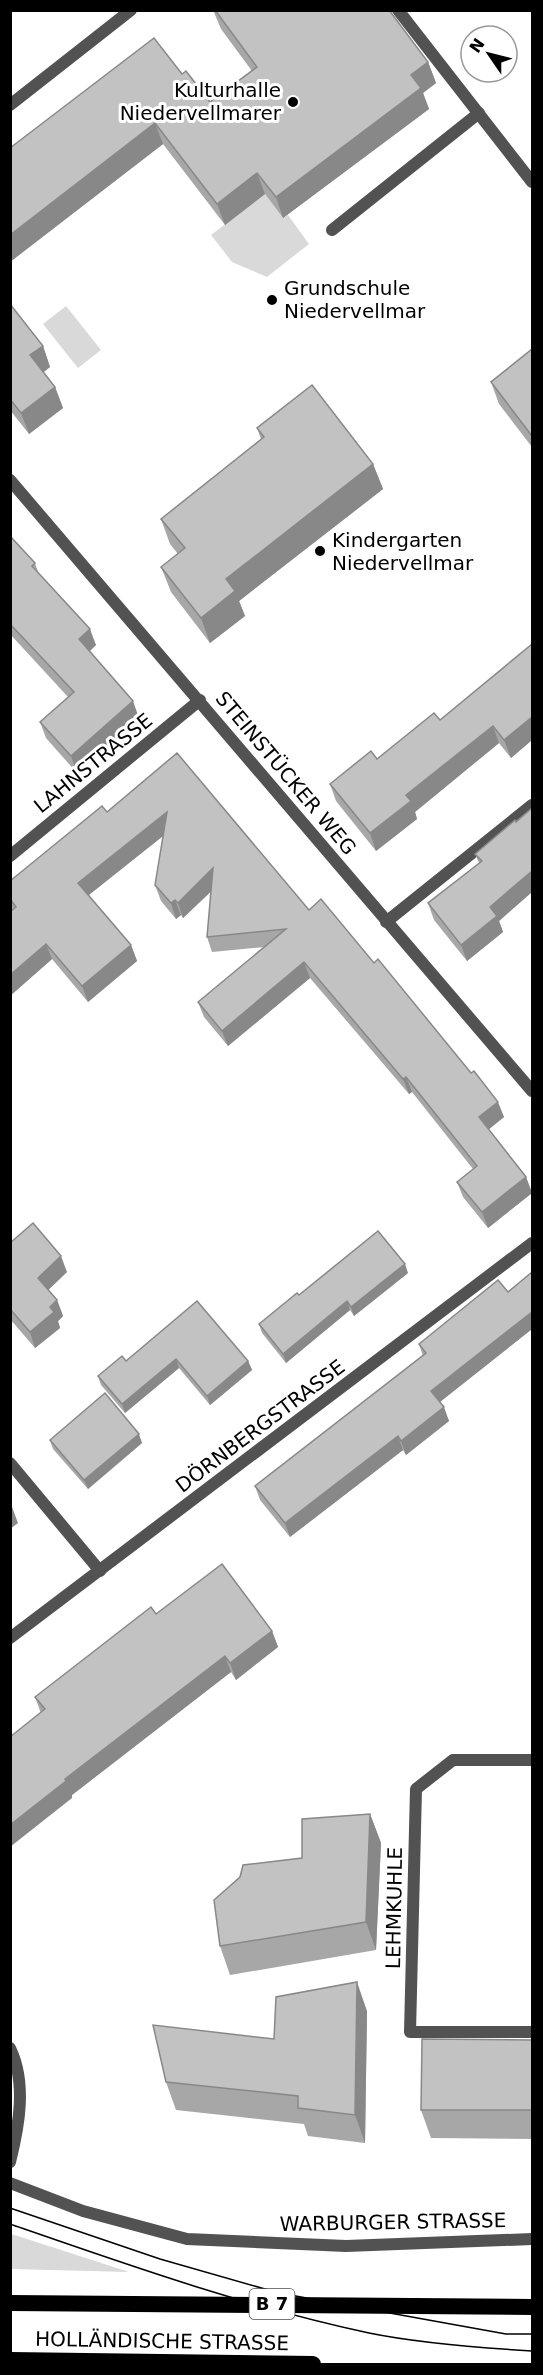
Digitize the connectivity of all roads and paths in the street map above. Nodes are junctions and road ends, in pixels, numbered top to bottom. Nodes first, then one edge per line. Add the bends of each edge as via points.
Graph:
1 (131, 10) edge
2 (398, 10) edge
3 (10, 105) edge
4 (479, 113) junction
5 (532, 182) edge
6 (332, 230) dead end
7 (10, 480) edge
8 (200, 700) junction
9 (532, 805) edge
10 (10, 855) edge
11 (386, 922) junction
12 (532, 1090) edge
13 (532, 1243) edge
14 (10, 1462) edge
15 (100, 1571) junction
16 (10, 1638) edge
17 (532, 1760) edge
18 (532, 2032) edge
19 (10, 2048) edge
20 (10, 2162) edge
21 (10, 2183) edge
22 (532, 2239) edge
23 (10, 2302) edge
24 (532, 2307) edge
25 (10, 2360) edge
26 (313, 2364) edge

1 - 3 street
2 - 4 street
4 - 5 street
4 - 6 street
7 - 8 street, STEINSTÜCKER WEG
8 - 10 street, LAHNSTRASSE
8 - 11 street, STEINSTÜCKER WEG
9 - 11 street
11 - 12 street, STEINSTÜCKER WEG
13 - 15 street, DÖRNBERGSTRASSE
14 - 15 street
15 - 16 street, DÖRNBERGSTRASSE
17 - 18 street, LEHMKUHLE via 453,1760 416,1789 410,2032
19 - 20 street via 19,2065 19,2126
21 - 22 street, WARBURGER STRASSE via 83,2211 187,2238 346,2246
23 - 24 highway, HOLLÄNDISCHE STRASSE / B 7
25 - 26 highway, HOLLÄNDISCHE STRASSE

